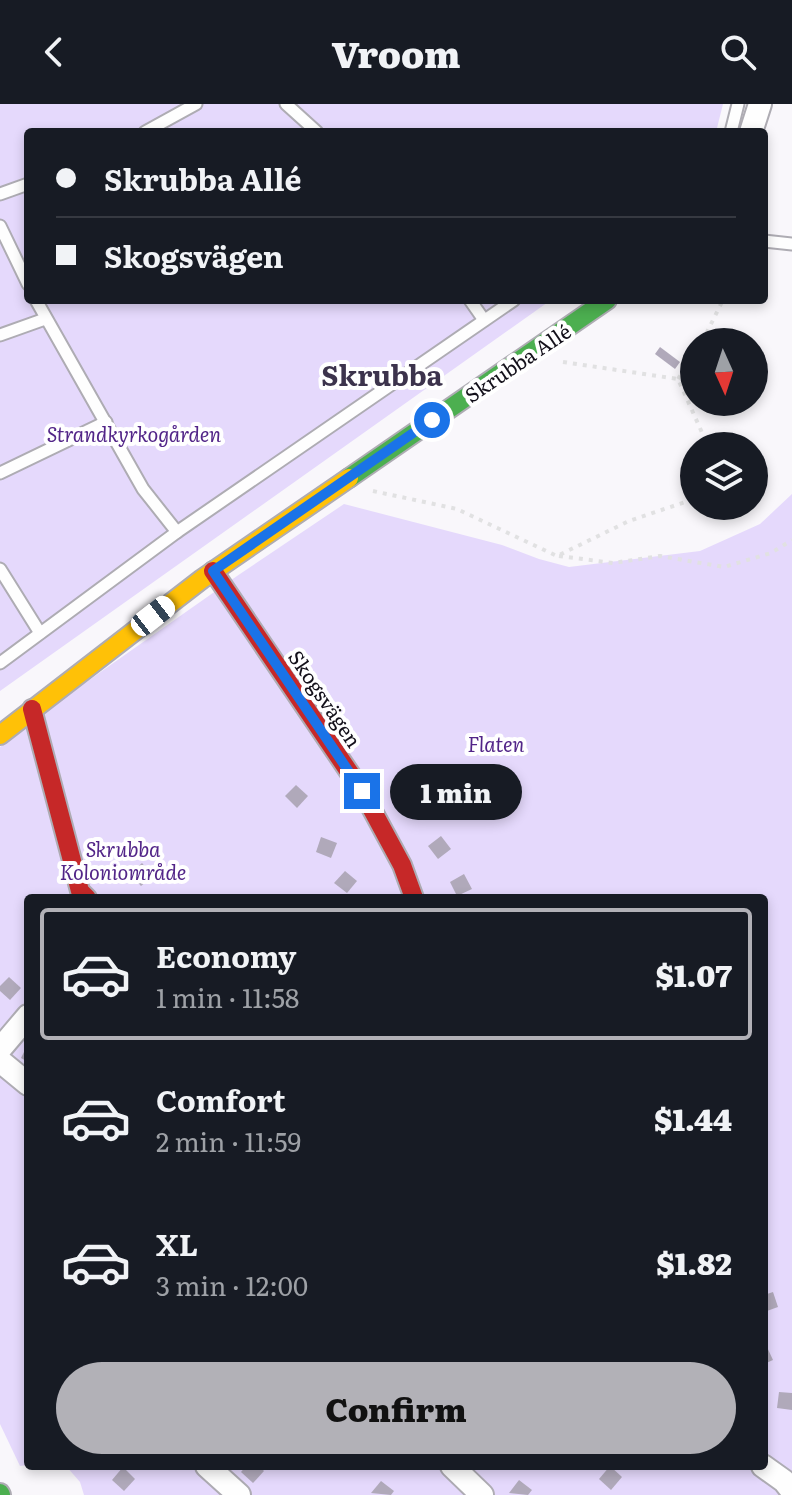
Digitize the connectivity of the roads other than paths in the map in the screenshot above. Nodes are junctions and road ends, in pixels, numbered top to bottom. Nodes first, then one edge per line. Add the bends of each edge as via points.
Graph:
1 (196, 104) edge
2 (286, 104) edge
3 (738, 104) edge
4 (760, 104) edge
5 (152, 128) edge
6 (313, 128) edge
7 (732, 128) edge
8 (752, 128) edge
9 (24, 185) edge
10 (0, 194) edge
11 (0, 226) edge
12 (768, 241) edge
13 (792, 244) edge
14 (24, 276) edge
15 (38, 304) edge
16 (473, 304) edge
17 (508, 304) edge
18 (601, 304) edge
19 (45, 319) junction
20 (484, 320) junction
21 (0, 335) edge
22 (106, 422) junction
23 (0, 473) edge
24 (177, 532) junction
25 (0, 569) edge
26 (213, 571) junction
27 (40, 633) junction
28 (0, 663) edge
29 (32, 709) junction
30 (0, 735) edge
31 (83, 894) edge
32 (413, 894) edge
33 (24, 1021) edge
34 (0, 1049) edge
35 (0, 1061) edge
36 (24, 1081) edge
37 (211, 1470) edge
38 (456, 1470) edge
39 (768, 1470) edge
40 (792, 1491) edge
41 (239, 1495) edge
42 (482, 1495) edge

1 - 5 lane
2 - 6 lane
3 - 7 lane
4 - 8 street
9 - 10 lane
11 - 14 lane
12 - 13 lane
15 - 19 lane
16 - 20 lane
17 - 20 lane
18 - 26 street, Skrubba Allé
19 - 21 lane
19 - 22 lane
20 - 24 lane
22 - 23 lane
22 - 24 lane via 143,489
24 - 27 lane
25 - 27 lane
26 - 29 street, Skrubba Allé
26 - 32 street, Skogsvägen via 362,791
27 - 28 lane
29 - 30 street, Skrubba Allé
29 - 31 street
33 - 34 street
35 - 36 street
37 - 41 street
38 - 42 street
39 - 40 street

